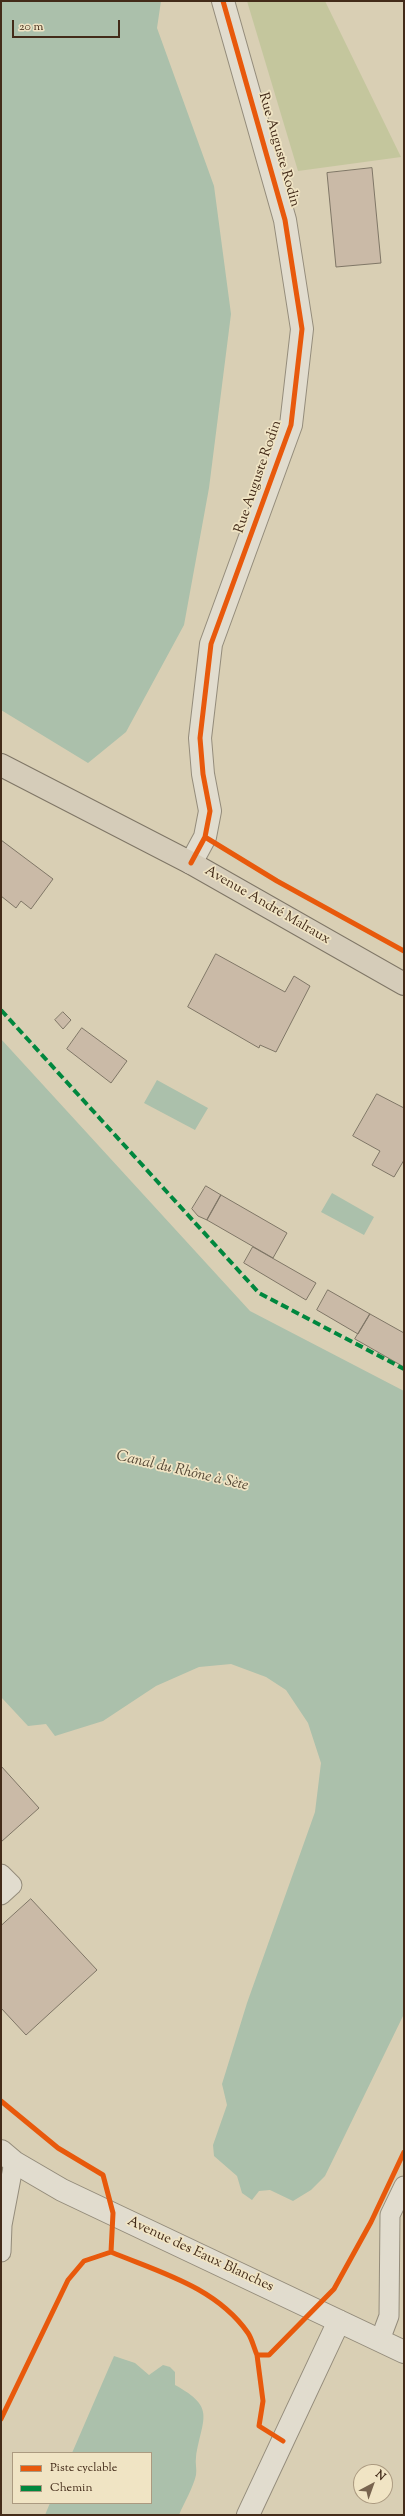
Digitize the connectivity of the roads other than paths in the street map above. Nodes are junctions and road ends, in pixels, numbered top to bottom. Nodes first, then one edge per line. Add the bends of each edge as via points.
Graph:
1 (223, 1) edge
2 (1, 765) edge
3 (191, 863) junction
4 (404, 984) edge
5 (1, 1874) edge
6 (1, 1895) edge
7 (7, 2156) edge
8 (404, 2186) edge
9 (1, 2252) edge
10 (339, 2321) junction
11 (380, 2340) junction
12 (404, 2352) edge
13 (248, 2515) edge

1 - 3 street, Rue Auguste Rodin via 285,220 302,329 291,425 211,644 200,738 210,811 205,837
2 - 3 main road, Avenue André Malraux
3 - 4 main road, Avenue André Malraux
5 - 6 lane via 12,1885
7 - 9 lane
7 - 10 street, Avenue des Eaux Blanches via 62,2190
8 - 11 lane via 390,2215 389,2316
10 - 11 street, Avenue des Eaux Blanches
10 - 13 street
11 - 12 street, Avenue des Eaux Blanches

